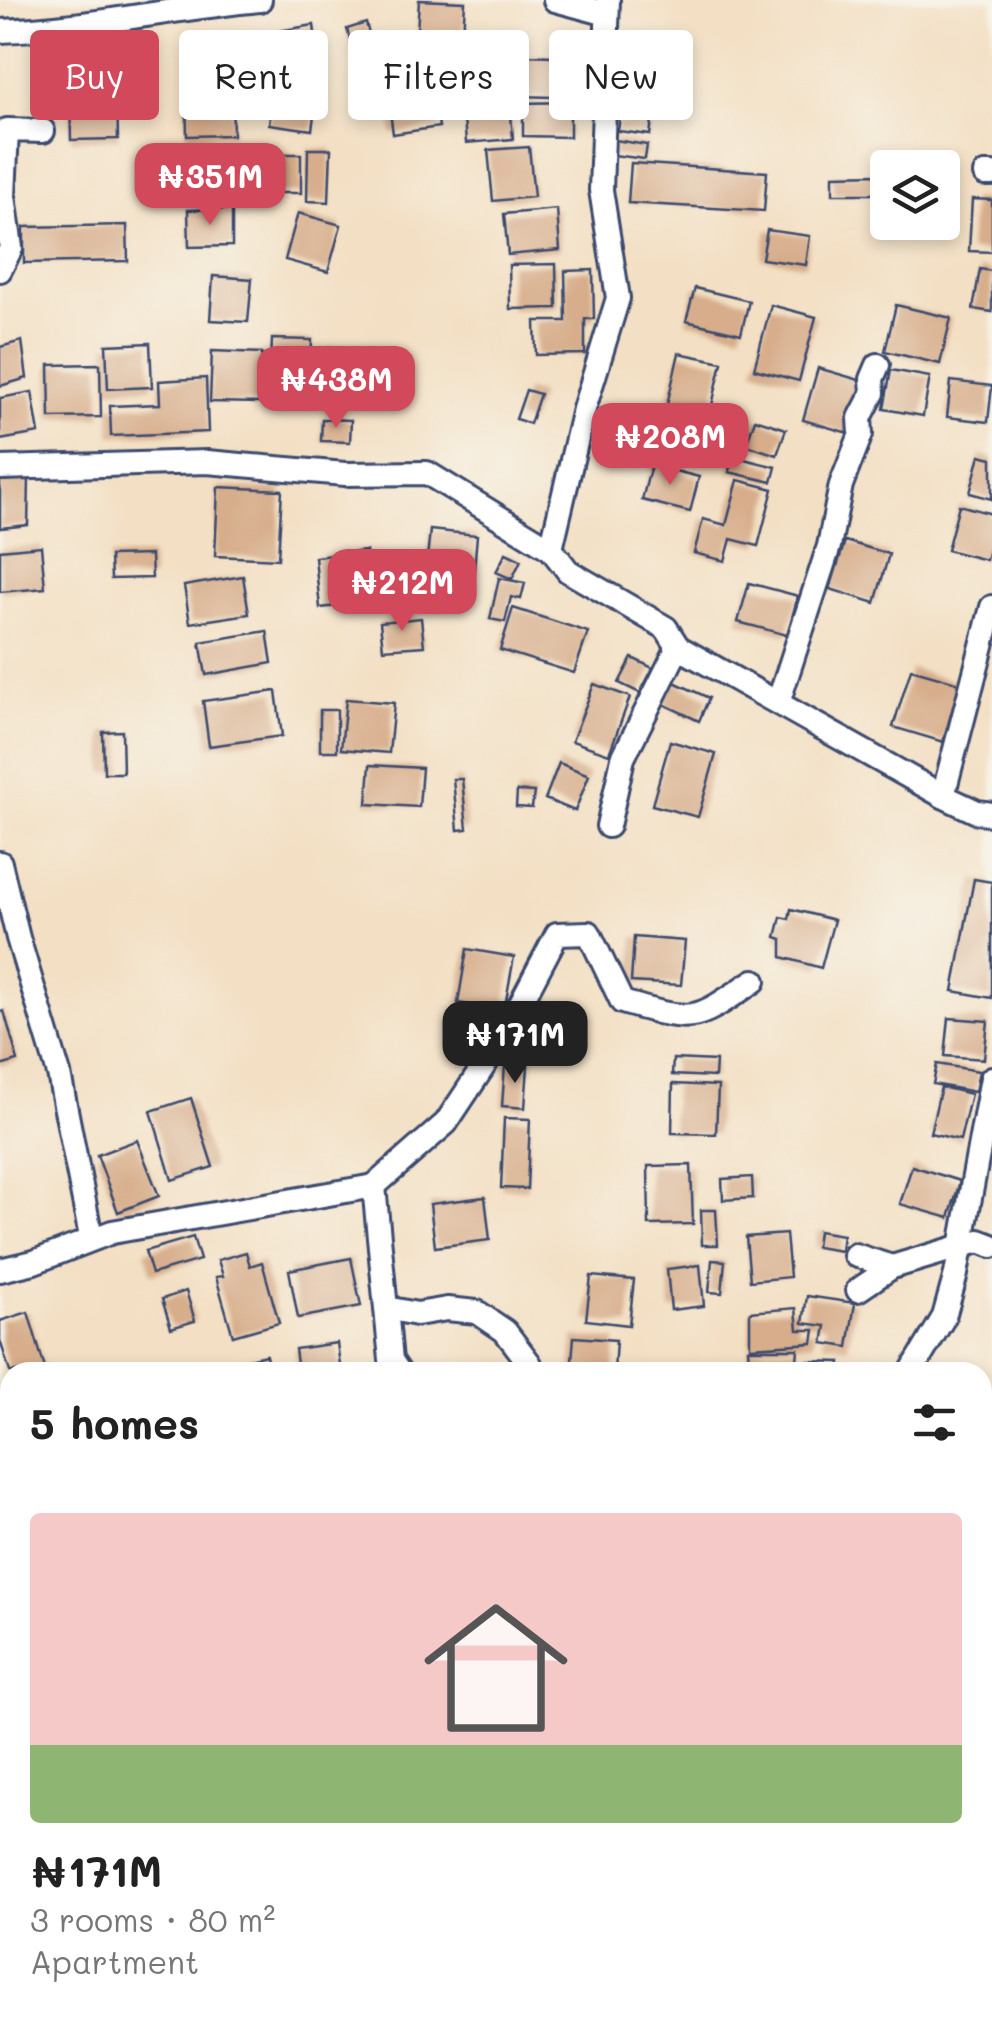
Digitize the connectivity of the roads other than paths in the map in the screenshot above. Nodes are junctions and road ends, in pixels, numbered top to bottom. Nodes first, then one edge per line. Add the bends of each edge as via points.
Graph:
1 (260, 0) edge
2 (556, 0) edge
3 (607, 7) edge
4 (0, 31) edge
5 (43, 132) dead end
6 (0, 270) edge
7 (878, 365) dead end
8 (0, 468) edge
9 (551, 549) junction
10 (992, 606) edge
11 (678, 647) junction
12 (778, 704) junction
13 (942, 796) junction
14 (992, 814) edge
15 (608, 826) dead end
16 (0, 863) edge
17 (9, 942) edge
18 (754, 981) dead end
19 (992, 1078) edge
20 (374, 1186) junction
21 (92, 1238) junction
22 (961, 1245) junction
23 (992, 1246) edge
24 (855, 1255) dead end
25 (892, 1267) junction
26 (0, 1270) edge
27 (858, 1290) dead end
28 (386, 1308) junction
29 (392, 1362) edge
30 (528, 1362) edge
31 (916, 1362) edge

1 - 4 street via 52,30
2 - 3 street
3 - 9 street via 601,190 618,298
5 - 6 street via 7,130 4,196 11,248
7 - 12 street
8 - 9 street via 207,462 427,474
9 - 11 street via 568,571 666,628
10 - 13 street
11 - 12 street
11 - 15 street via 623,758
12 - 13 street
13 - 14 street
16 - 17 street
17 - 21 street via 59,1074
18 - 20 street via 706,1014 680,1018 622,1002 589,933 557,934 503,1037 446,1123
19 - 22 street
20 - 21 street
20 - 28 street
21 - 26 street
22 - 23 street
22 - 25 street
22 - 31 street via 944,1316
24 - 25 street
25 - 27 street
28 - 29 street
28 - 30 street via 476,1312 505,1331

